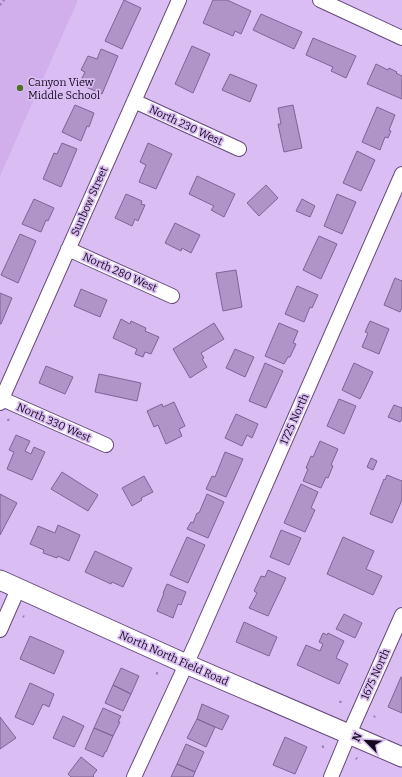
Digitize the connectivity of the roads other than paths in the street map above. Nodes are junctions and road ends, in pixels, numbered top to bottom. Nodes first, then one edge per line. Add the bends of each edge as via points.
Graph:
1 (179, 0) edge
2 (320, 0) edge
3 (402, 38) edge
4 (134, 101) junction
5 (239, 149) dead end
6 (402, 174) edge
7 (68, 249) junction
8 (172, 296) dead end
9 (1, 401) edge
10 (106, 445) dead end
11 (0, 580) edge
12 (18, 589) junction
13 (402, 615) edge
14 (0, 630) edge
15 (186, 664) junction
16 (349, 734) junction
17 (402, 758) edge
18 (134, 777) edge
19 (331, 777) edge

1 - 4 street, Sunbow Street
2 - 3 street
4 - 5 street, North 230 West
4 - 7 street, Sunbow Street
6 - 15 street, 1725 North
7 - 8 street, North 280 West
7 - 9 street, Sunbow Street
9 - 10 street, North 330 West
11 - 12 street, North North Field Road
12 - 14 street
12 - 15 street, North North Field Road
13 - 16 street, 1675 North
15 - 16 street, North North Field Road
15 - 18 street, 1725 North
16 - 17 street, North North Field Road
16 - 19 street, 1675 North

